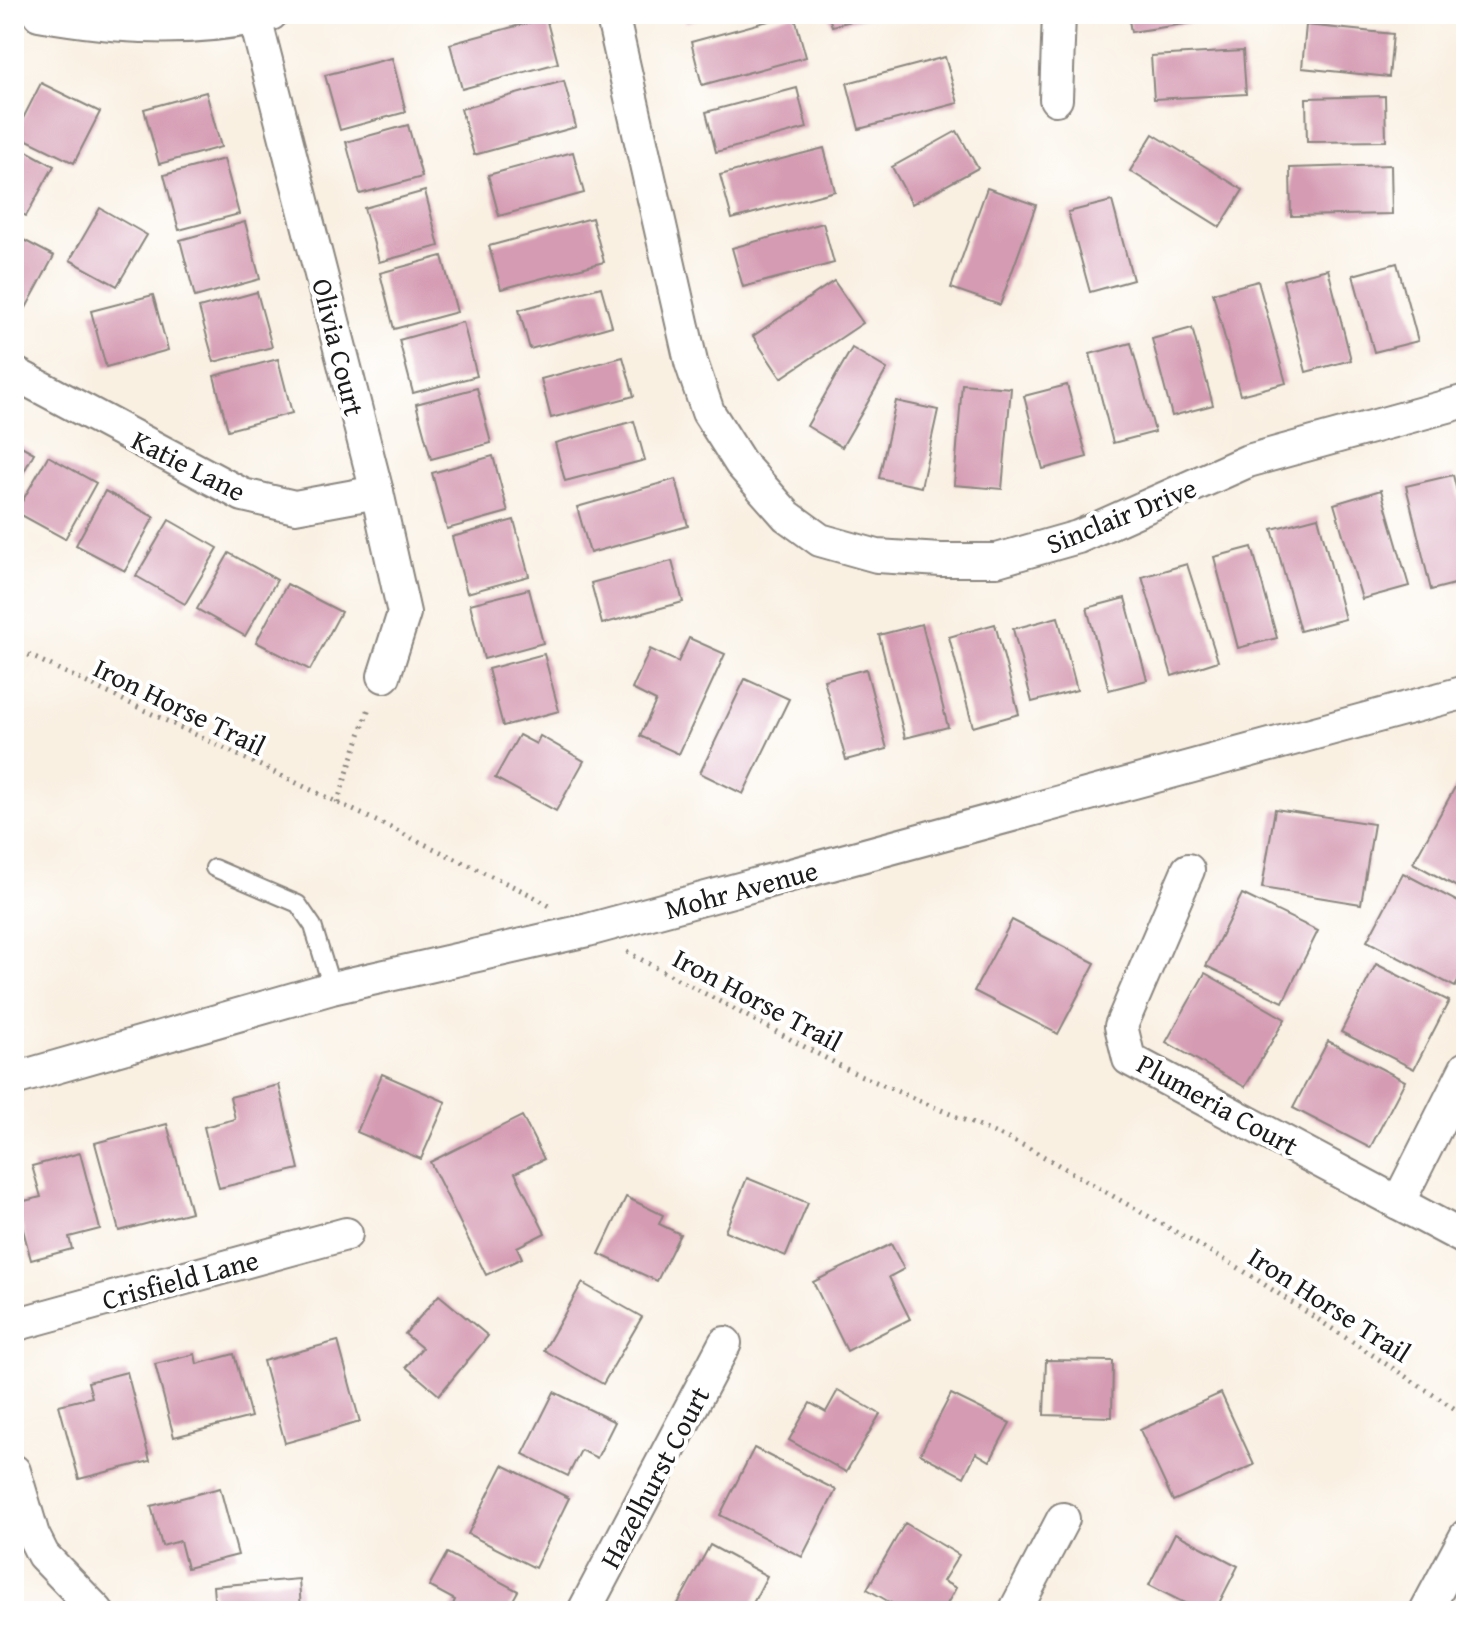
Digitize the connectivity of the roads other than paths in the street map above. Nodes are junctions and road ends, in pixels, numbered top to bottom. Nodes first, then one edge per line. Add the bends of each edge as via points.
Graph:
1 (39, 14) edge
2 (612, 14) edge
3 (1059, 14) edge
4 (263, 16) edge
5 (1056, 99) dead end
6 (14, 373) edge
7 (1466, 401) edge
8 (377, 492) junction
9 (384, 676) road end
10 (1466, 692) edge
11 (214, 868) dead end
12 (1188, 870) dead end
13 (332, 988) junction
14 (1466, 1068) edge
15 (14, 1079) edge
16 (1398, 1203) junction
17 (346, 1234) dead end
18 (1466, 1239) edge
19 (14, 1325) edge
20 (725, 1343) dead end
21 (14, 1471) edge
22 (1063, 1519) dead end
23 (1466, 1536) edge
24 (97, 1611) edge
25 (584, 1611) edge
26 (1015, 1611) edge
27 (1426, 1611) edge

1 - 4 street via 96,24 176,28
2 - 7 street, Sinclair Drive via 691,362 708,412 759,485 787,516 820,540 877,556 997,560 1078,537 1248,461
3 - 5 street
4 - 8 street, Olivia Court
6 - 8 street, Katie Lane via 243,495 295,507
8 - 9 street, Olivia Court via 404,613
10 - 13 street, Mohr Avenue via 588,930
11 - 13 lane via 298,904 313,926
12 - 16 street, Plumeria Court via 1121,1026 1129,1059
13 - 15 street, Mohr Avenue
14 - 16 street
16 - 18 street, Plumeria Court
17 - 19 street, Crisfield Lane
20 - 25 street, Hazelhurst Court
21 - 24 street via 43,1555
22 - 26 street
23 - 27 street

